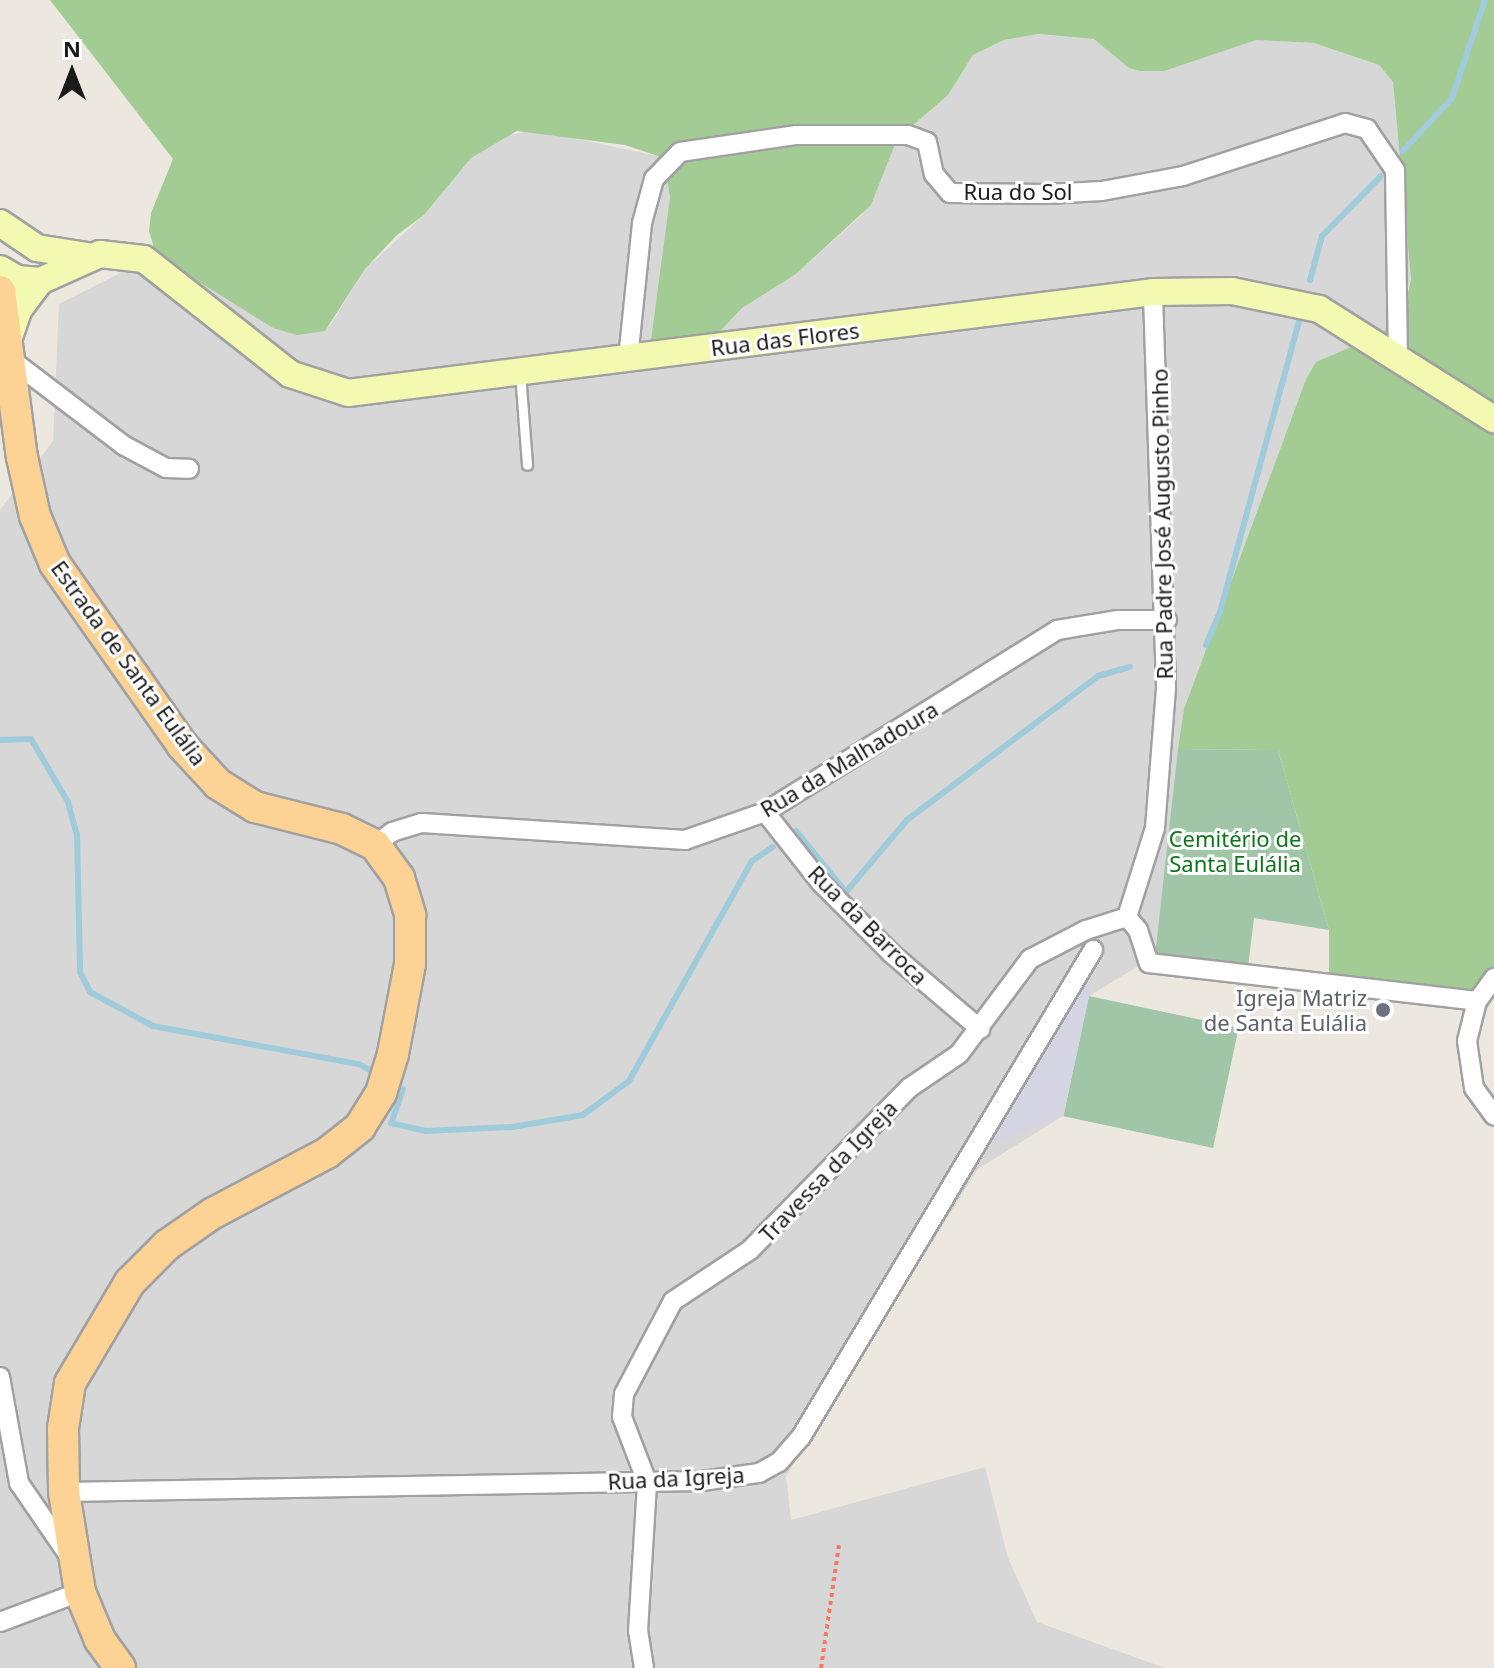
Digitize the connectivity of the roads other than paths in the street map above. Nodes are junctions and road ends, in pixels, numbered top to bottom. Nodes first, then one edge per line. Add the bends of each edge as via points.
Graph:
1 (0, 223) edge
2 (37, 248) junction
3 (87, 256) junction
4 (0, 266) edge
5 (40, 281) junction
6 (0, 291) edge
7 (1153, 292) junction
8 (8, 350) junction
9 (1398, 355) junction
10 (628, 359) junction
11 (520, 373) junction
12 (1494, 419) edge
13 (527, 465) dead end
14 (189, 469) dead end
15 (1167, 620) junction
16 (765, 812) junction
17 (375, 845) junction
18 (1127, 917) junction
19 (1093, 950) dead end
20 (1494, 978) edge
21 (1477, 1001) junction
22 (980, 1029) junction
23 (1494, 1116) edge
24 (0, 1377) edge
25 (647, 1482) junction
26 (64, 1492) junction
27 (78, 1579) junction
28 (0, 1622) edge
29 (120, 1668) edge
30 (644, 1668) edge

1 - 2 street
2 - 3 street, Rua das Flores
2 - 4 street
3 - 5 street
3 - 11 street, Rua das Flores via 144,259 279,366 321,387 374,392
4 - 5 street via 17,279
5 - 8 street via 19,309
6 - 8 main road, Estrada de Santa Eulália
7 - 9 street, Rua das Flores via 1232,291 1319,309
7 - 10 street, Rua das Flores
7 - 15 street, Rua Padre José Augusto Pinho
8 - 14 street via 123,445 166,468
8 - 17 main road, Estrada de Santa Eulália via 35,516 55,564 182,745 218,784 255,807 342,829
9 - 10 street, Rua do Sol via 1395,170 1367,129 1345,123 1183,176 1061,193 950,193 934,174 927,142 908,135 797,135 680,152 654,179 642,223
9 - 12 street, Rua das Flores
10 - 11 street, Rua das Flores
11 - 13 lane
15 - 16 street, Rua da Malhadoura via 1118,620 1057,630
15 - 18 street, Rua Padre José Augusto Pinho via 1155,828
16 - 17 street, Rua da Malhadoura via 685,840 422,823 403,827
16 - 22 street, Rua da Barroca via 831,893
17 - 26 main road, Estrada de Santa Eulália via 399,878 410,915 410,964 381,1093 360,1127 327,1153 213,1213 167,1245 130,1282 70,1383 63,1428
18 - 21 street via 1138,930 1149,963
18 - 22 street, Travessa da Igreja via 1086,930 1030,959
19 - 25 street, Rua da Igreja via 801,1437 779,1462 759,1473
20 - 21 street
21 - 23 street via 1467,1041 1470,1065 1474,1088
22 - 25 street, Travessa da Igreja via 959,1054 909,1088 750,1250 673,1301 624,1394 622,1417
24 - 27 street via 19,1483
25 - 26 street, Rua da Igreja
25 - 30 street via 638,1631
26 - 27 main road, Estrada de Santa Eulália
27 - 28 street
27 - 29 main road, Estrada de Santa Eulália via 100,1640

